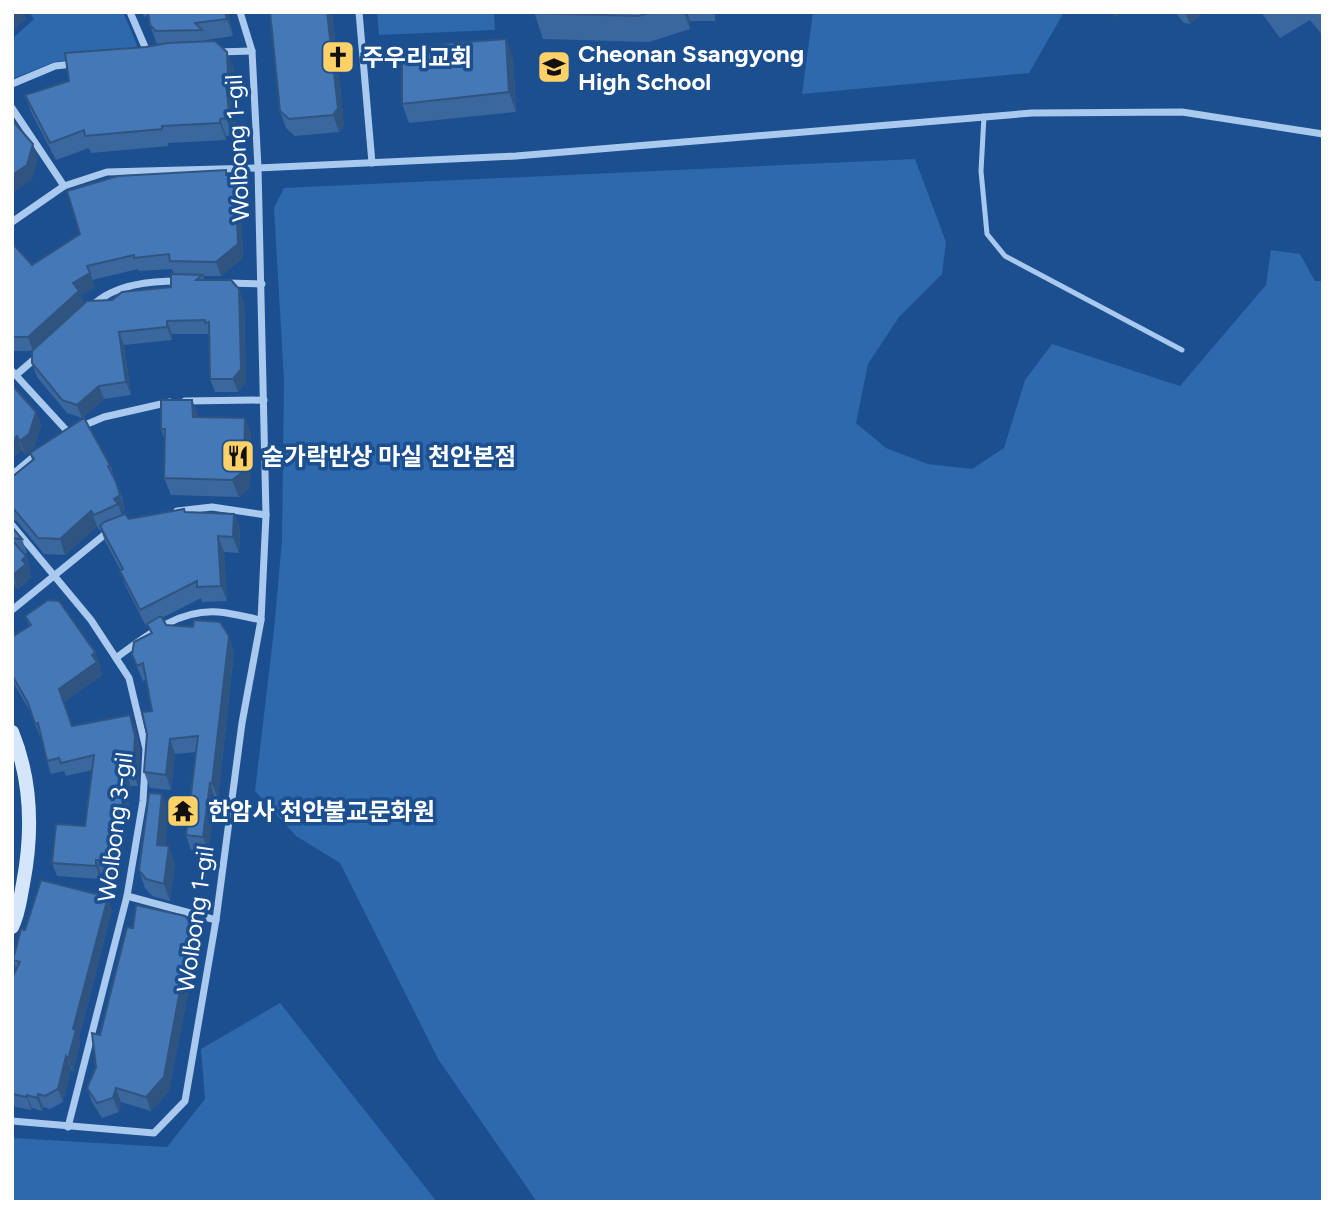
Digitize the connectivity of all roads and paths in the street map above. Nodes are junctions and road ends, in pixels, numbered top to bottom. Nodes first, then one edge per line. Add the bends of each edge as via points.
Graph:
1 (130, 12) edge
2 (240, 12) edge
3 (359, 12) edge
4 (252, 51) junction
5 (213, 52) edge
6 (162, 54) edge
7 (149, 55) junction
8 (135, 57) edge
9 (82, 63) edge
10 (12, 84) edge
11 (12, 108) edge
12 (984, 117) junction
13 (1323, 134) edge
14 (372, 163) junction
15 (258, 168) junction
16 (64, 186) junction
17 (12, 222) edge
18 (188, 281) edge
19 (213, 282) edge
20 (262, 284) junction
21 (82, 315) edge
22 (44, 350) edge
23 (1182, 350) dead end
24 (14, 373) edge
25 (264, 400) junction
26 (68, 432) junction
27 (56, 437) edge
28 (47, 444) edge
29 (12, 475) edge
30 (163, 513) edge
31 (266, 516) junction
32 (12, 525) edge
33 (118, 528) edge
34 (53, 575) junction
35 (12, 610) edge
36 (261, 620) junction
37 (116, 658) junction
38 (12, 732) edge
39 (127, 896) junction
40 (216, 920) junction
41 (12, 927) edge
42 (12, 1121) edge
43 (68, 1127) junction

1 - 7 street
2 - 4 street, Wolbong 1-gil
3 - 14 street
4 - 5 street
4 - 15 street, Wolbong 1-gil
6 - 7 street
7 - 8 street
9 - 10 street via 55,66
11 - 16 street
12 - 13 street via 1182,112
12 - 14 street via 516,156
12 - 23 lane via 981,171 987,234 1004,256
14 - 15 street
15 - 16 street via 107,172
15 - 20 street, Wolbong 1-gil
16 - 17 street
18 - 21 street via 137,284 100,298
19 - 20 street
20 - 25 street, Wolbong 1-gil
22 - 24 street
24 - 26 street
25 - 26 street via 162,402
25 - 31 street, Wolbong 1-gil
26 - 27 street
28 - 29 street
30 - 31 street via 212,507
31 - 36 street, Wolbong 1-gil
32 - 34 street, Wolbong 3-gil
33 - 34 street
34 - 35 street
34 - 37 street, Wolbong 3-gil
36 - 37 street via 215,612 182,615
36 - 40 street, Wolbong 1-gil via 242,723
37 - 39 street, Wolbong 3-gil via 130,678 146,748 143,800
38 - 41 street via 30,805
39 - 40 street
39 - 43 street, Wolbong 3-gil
40 - 43 street, Wolbong 1-gil via 185,1101 155,1133
42 - 43 street, Wolbong 1-gil

